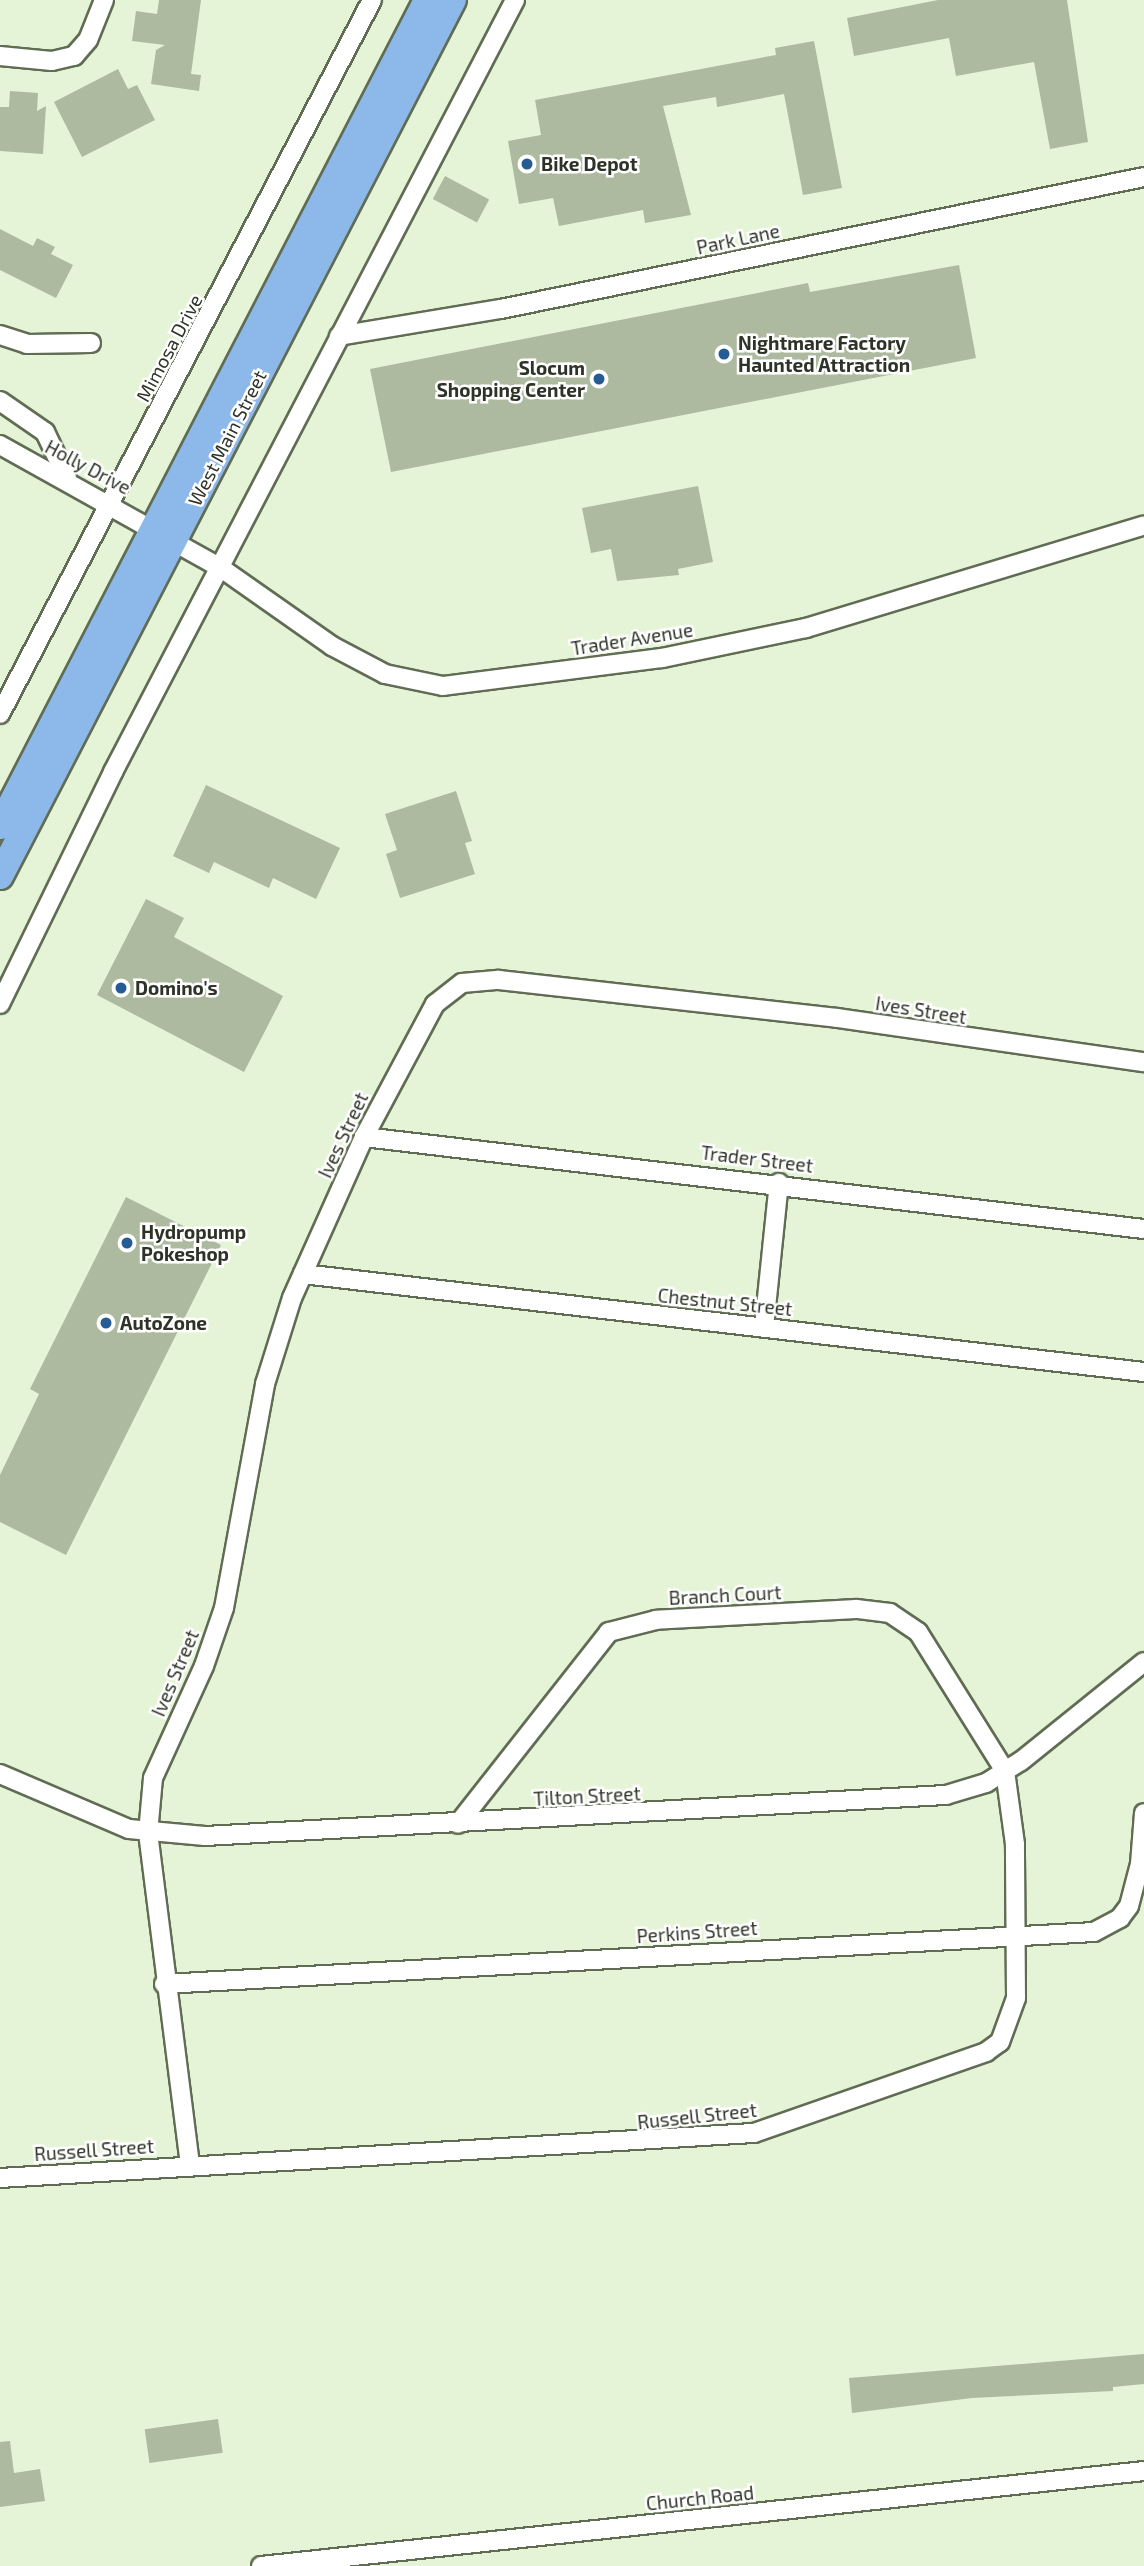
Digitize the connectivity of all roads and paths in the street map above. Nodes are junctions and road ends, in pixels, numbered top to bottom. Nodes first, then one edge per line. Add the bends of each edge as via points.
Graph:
1 (104, 0) edge
2 (372, 0) edge
3 (427, 0) edge
4 (453, 0) edge
5 (514, 0) edge
6 (0, 56) edge
7 (1144, 177) edge
8 (0, 335) edge
9 (339, 336) junction
10 (91, 343) dead end
11 (0, 401) edge
12 (0, 446) edge
13 (67, 478) junction
14 (109, 502) junction
15 (1144, 525) edge
16 (164, 535) junction
17 (220, 568) junction
18 (0, 713) edge
19 (0, 826) edge
20 (0, 876) edge
21 (0, 1004) edge
22 (1144, 1062) edge
23 (364, 1137) junction
24 (779, 1183) junction
25 (1144, 1229) edge
26 (303, 1273) junction
27 (764, 1327) junction
28 (1144, 1372) edge
29 (1144, 1662) edge
30 (1005, 1771) junction
31 (0, 1774) edge
32 (1144, 1813) edge
33 (458, 1824) junction
34 (148, 1833) junction
35 (1013, 1936) junction
36 (164, 1984) junction
37 (190, 2165) junction
38 (0, 2178) edge
39 (1144, 2471) edge
40 (261, 2566) edge

1 - 6 street via 88,40 74,56 52,61
2 - 14 street, Mimosa Drive
3 - 16 main road, West Main Street
4 - 16 main road, West Main Street
5 - 9 street
7 - 9 street, Park Lane via 501,309
8 - 10 street via 27,344
9 - 17 street
11 - 13 street via 45,432
12 - 13 street, Holly Drive
13 - 14 street, Holly Drive
14 - 16 street, Holly Drive
14 - 18 street, Mimosa Drive
15 - 17 street, Trader Avenue via 806,628 662,657 443,687 385,674 332,646
16 - 17 street, Trader Avenue
16 - 19 main road, West Main Street
16 - 20 main road, West Main Street
17 - 21 street
22 - 23 street, Ives Street via 745,1006 480,980 462,983 435,1004
23 - 24 street, Trader Street
23 - 26 street, Ives Street
24 - 25 street, Trader Street
24 - 27 street
26 - 27 street, Chestnut Street
26 - 34 street, Ives Street via 265,1384 224,1608 204,1666 153,1778
27 - 28 street, Chestnut Street
29 - 30 street, Tilton Street
30 - 33 street, Tilton Street via 946,1795
30 - 33 street, Branch Court via 918,1632 890,1613 856,1609 656,1620 622,1626 599,1639
30 - 35 street, Russell Street via 1015,1844
31 - 34 street, Tilton Street via 87,1814
32 - 35 street, Perkins Street via 1138,1879 1120,1918 1094,1932
33 - 34 street, Tilton Street via 205,1836
34 - 36 street, Ives Street
35 - 36 street, Perkins Street
35 - 37 street, Russell Street via 1016,1998 1000,2042 803,2120 702,2139
36 - 37 street
37 - 38 street, Russell Street
39 - 40 street, Church Road

